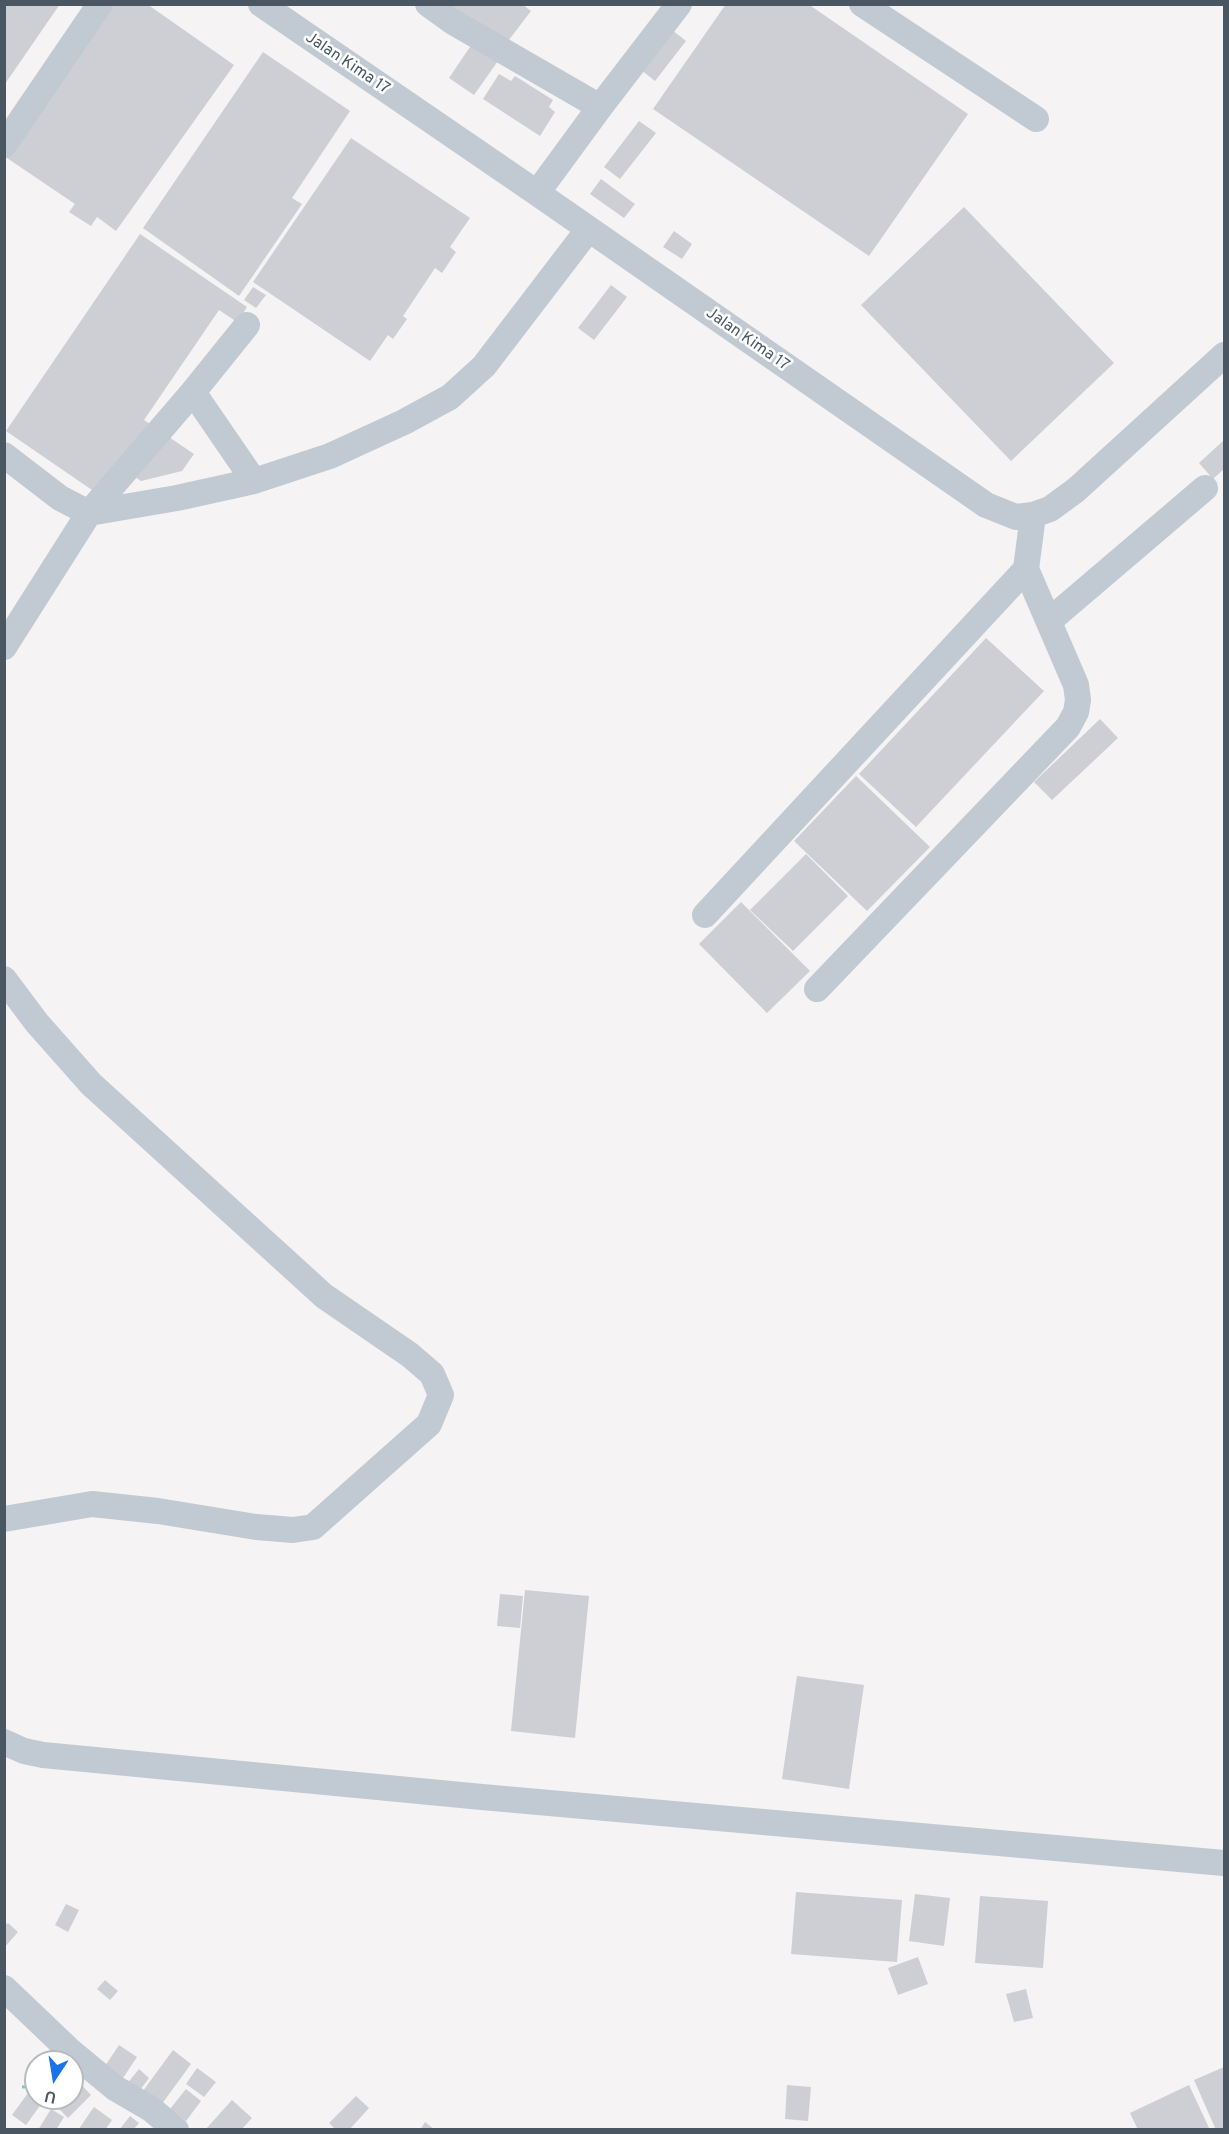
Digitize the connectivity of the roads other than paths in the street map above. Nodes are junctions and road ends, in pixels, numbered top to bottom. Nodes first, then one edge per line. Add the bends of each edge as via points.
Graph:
1 (99, 4) edge
2 (261, 4) edge
3 (428, 4) edge
4 (679, 4) edge
5 (862, 4) edge
6 (600, 107) junction
7 (1035, 119) dead end
8 (4, 145) edge
9 (537, 194) junction
10 (588, 230) junction
11 (247, 325) dead end
12 (1224, 355) edge
13 (193, 392) junction
14 (4, 455) edge
15 (254, 481) junction
16 (1205, 488) dead end
17 (89, 513) junction
18 (1033, 515) junction
19 (1026, 569) junction
20 (1049, 621) junction
21 (4, 647) edge
22 (705, 915) dead end
23 (4, 979) edge
24 (817, 989) dead end
25 (4, 1519) edge
26 (4, 1742) edge
27 (1224, 1863) edge
28 (4, 1988) edge
29 (176, 2130) edge

1 - 8 street
2 - 9 street, Jalan Kima 17
3 - 6 street
4 - 6 street
5 - 7 street
6 - 9 street
9 - 10 street, Jalan Kima 17
10 - 15 street via 484,366 450,397 404,423 330,456
10 - 18 street, Jalan Kima 17 via 986,505 1016,517
11 - 13 street
12 - 18 street via 1076,490 1050,509
13 - 15 street
13 - 17 street
14 - 17 street via 60,498
15 - 17 street
16 - 20 street
17 - 21 street
18 - 19 street
19 - 20 street
19 - 22 street
20 - 24 street via 1077,685 1077,706 1068,727
23 - 25 street via 91,1084 324,1296 432,1374 441,1395 429,1425 313,1527 256,1527 92,1504
26 - 27 street via 43,1755
28 - 29 street via 115,2088 151,2109

